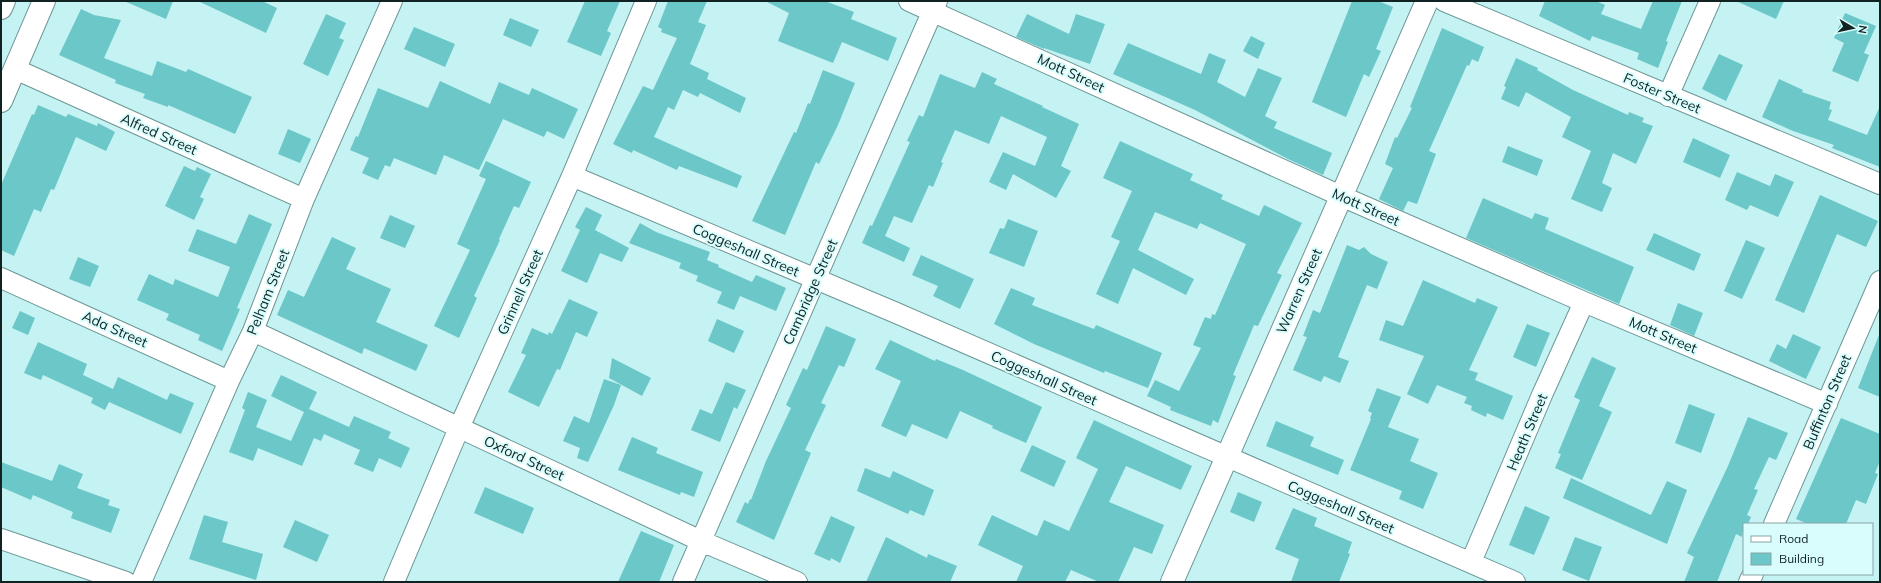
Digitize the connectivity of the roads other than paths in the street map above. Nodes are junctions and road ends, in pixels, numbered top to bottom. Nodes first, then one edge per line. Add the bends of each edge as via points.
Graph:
1 (4, 1) edge
2 (44, 1) edge
3 (646, 1) edge
4 (909, 1) edge
5 (1427, 1) edge
6 (1444, 1) edge
7 (1710, 1) edge
8 (385, 3) edge
9 (935, 6) edge
10 (1, 8) edge
11 (15, 69) junction
12 (1668, 96) junction
13 (1, 101) edge
14 (572, 176) junction
15 (1880, 184) edge
16 (1341, 196) junction
17 (304, 199) junction
18 (1, 278) edge
19 (816, 280) junction
20 (1880, 281) edge
21 (1584, 302) junction
22 (253, 331) junction
23 (229, 380) junction
24 (1827, 404) junction
25 (459, 428) junction
26 (1226, 458) junction
27 (1774, 523) edge
28 (1, 539) edge
29 (701, 541) junction
30 (1472, 562) junction
31 (126, 582) edge
32 (141, 582) edge
33 (394, 582) edge
34 (683, 582) edge
35 (797, 582) edge
36 (1172, 582) edge
37 (1515, 582) edge

1 - 10 street
2 - 11 street
3 - 14 street, Grinnell Street
4 - 9 street, Mott Street
5 - 16 street, Warren Street
6 - 12 street, Foster Street
7 - 12 street
8 - 17 street, Pelham Street
9 - 16 street, Mott Street
9 - 19 street, Cambridge Street
11 - 13 street
11 - 17 street, Alfred Street
12 - 15 street, Foster Street
14 - 19 street, Coggeshall Street
14 - 25 street, Grinnell Street
16 - 21 street, Mott Street
16 - 26 street, Warren Street
17 - 22 street, Pelham Street
18 - 23 street, Ada Street
19 - 26 street, Coggeshall Street
19 - 29 street, Cambridge Street
20 - 24 street, Buffinton Street
21 - 24 street, Mott Street
21 - 30 street, Heath Street
22 - 23 street, Pelham Street
22 - 25 street, Oxford Street
23 - 32 street, Pelham Street
24 - 27 street, Buffinton Street
25 - 29 street, Oxford Street
25 - 33 street, Grinnell Street
26 - 30 street, Coggeshall Street
26 - 36 street, Warren Street
28 - 31 street
29 - 34 street, Cambridge Street
29 - 35 street, Oxford Street
30 - 37 street, Coggeshall Street

